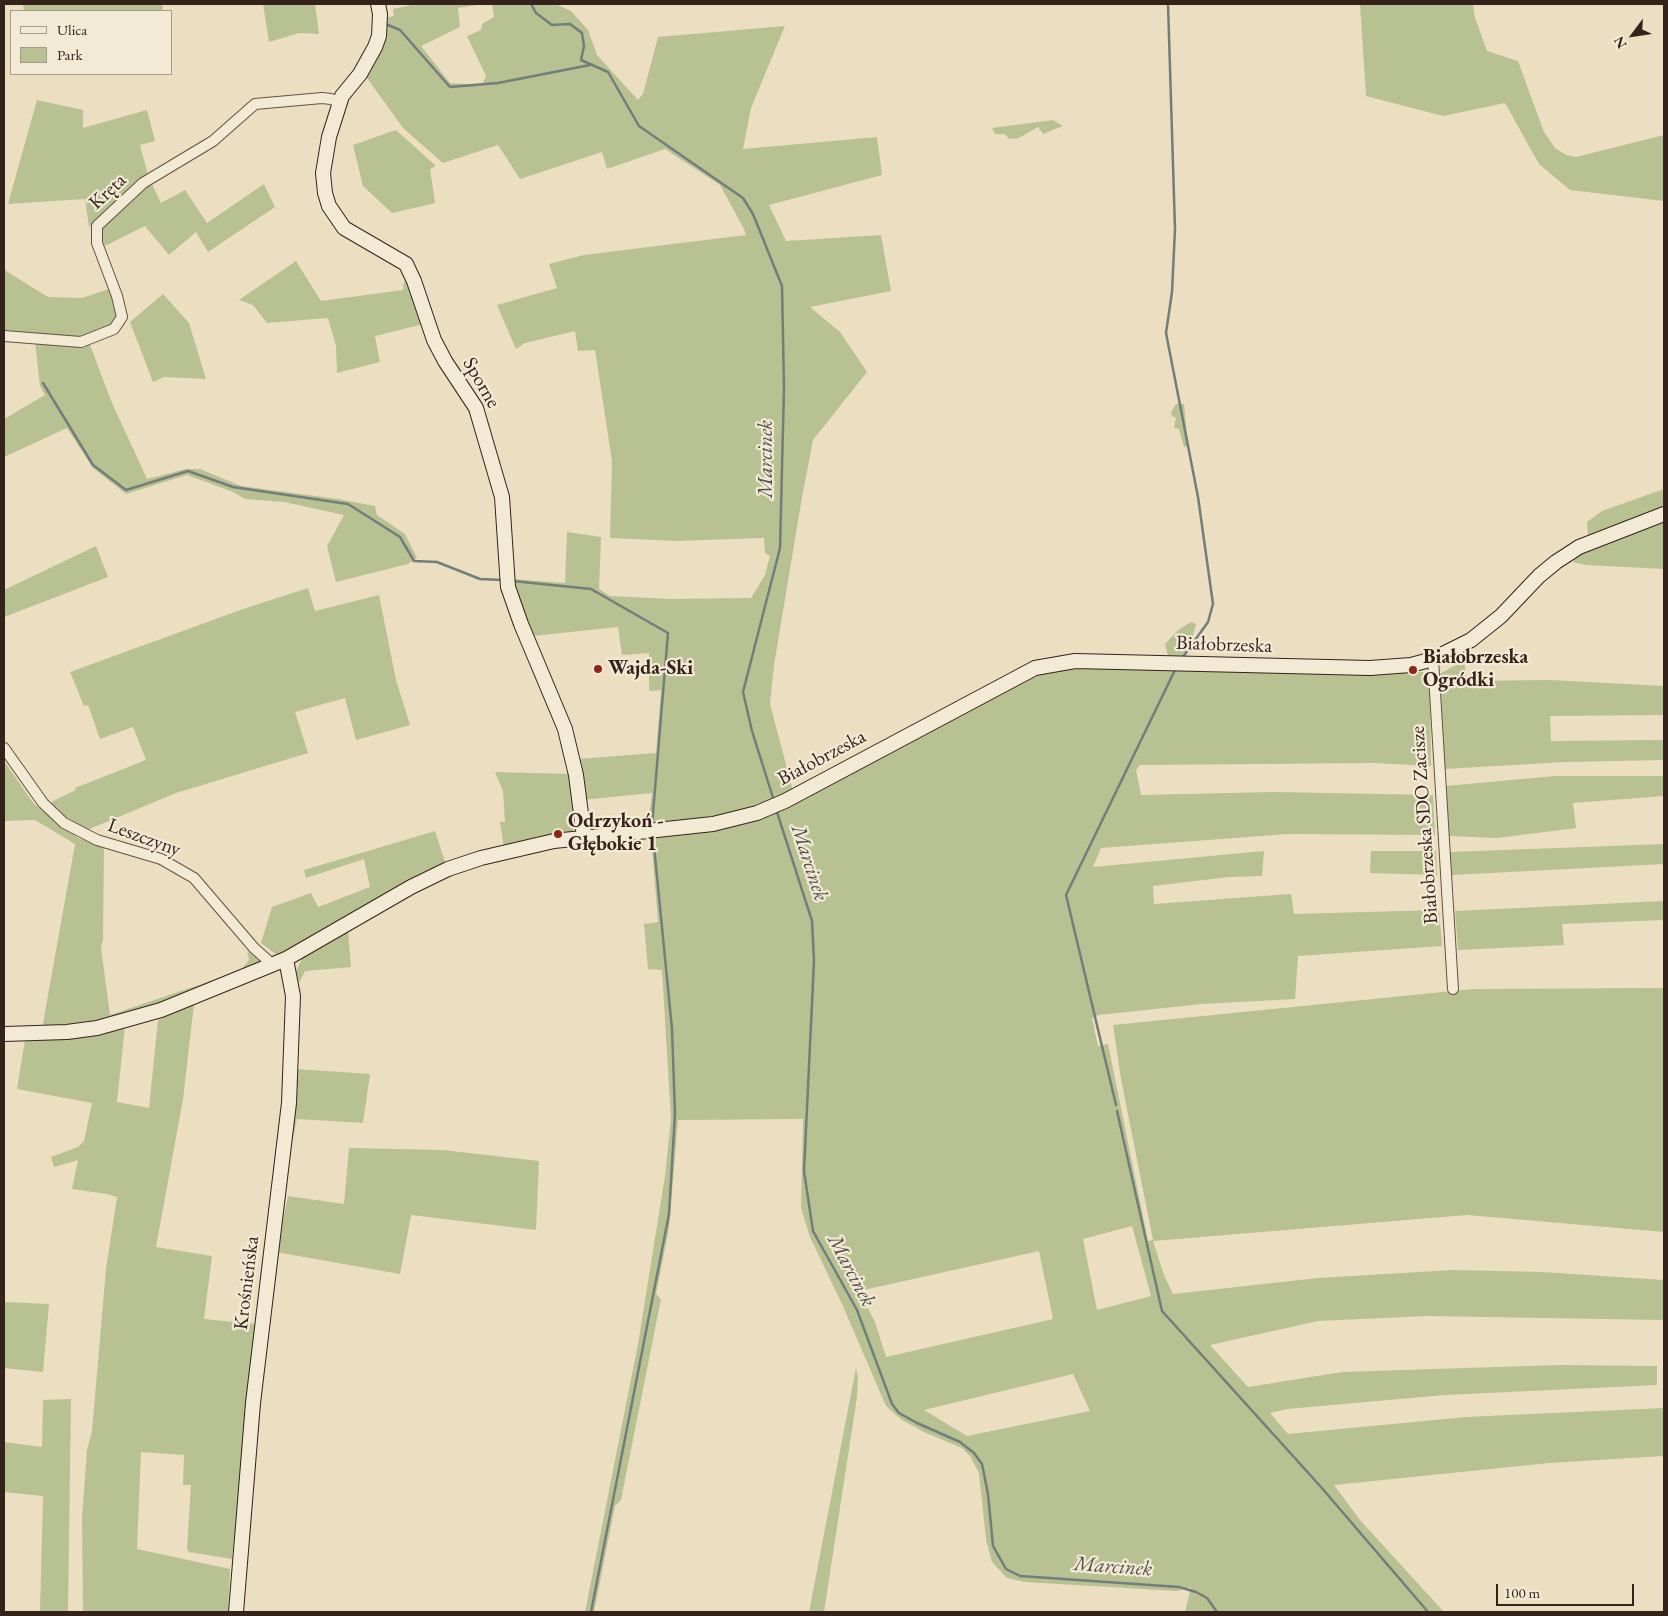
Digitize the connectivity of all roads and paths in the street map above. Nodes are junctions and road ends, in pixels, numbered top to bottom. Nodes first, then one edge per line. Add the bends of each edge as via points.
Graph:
1 (378, 4) edge
2 (339, 102) junction
3 (4, 336) edge
4 (1664, 514) edge
5 (1434, 659) junction
6 (4, 748) edge
7 (584, 833) junction
8 (280, 962) junction
9 (1453, 989) dead end
10 (4, 1034) edge
11 (236, 1612) edge

1 - 2 street, Sporne via 379,36 375,47
2 - 3 street, Kręta via 322,98 255,104 213,142 143,183 97,226 96,242 122,317 114,329 80,342
2 - 7 street, Sporne via 323,173 324,193 344,228 406,264 434,340 476,408 502,498 507,580 521,624 565,729 576,775
4 - 5 street, Białobrzeska via 1579,547 1539,576 1501,616 1471,640
5 - 7 street, Białobrzeska via 1411,665 1370,668 1075,661 1054,664 1018,676 776,805 713,824
5 - 9 street, Białobrzeska SDO Zacisze
6 - 8 street, Leszczyny via 43,803 64,823 97,840 161,859 194,878 254,948
7 - 8 street, Białobrzeska via 448,869
8 - 10 street, Białobrzeska via 161,1010 97,1028
8 - 11 street, Krośnieńska via 294,996 289,1103 253,1402

